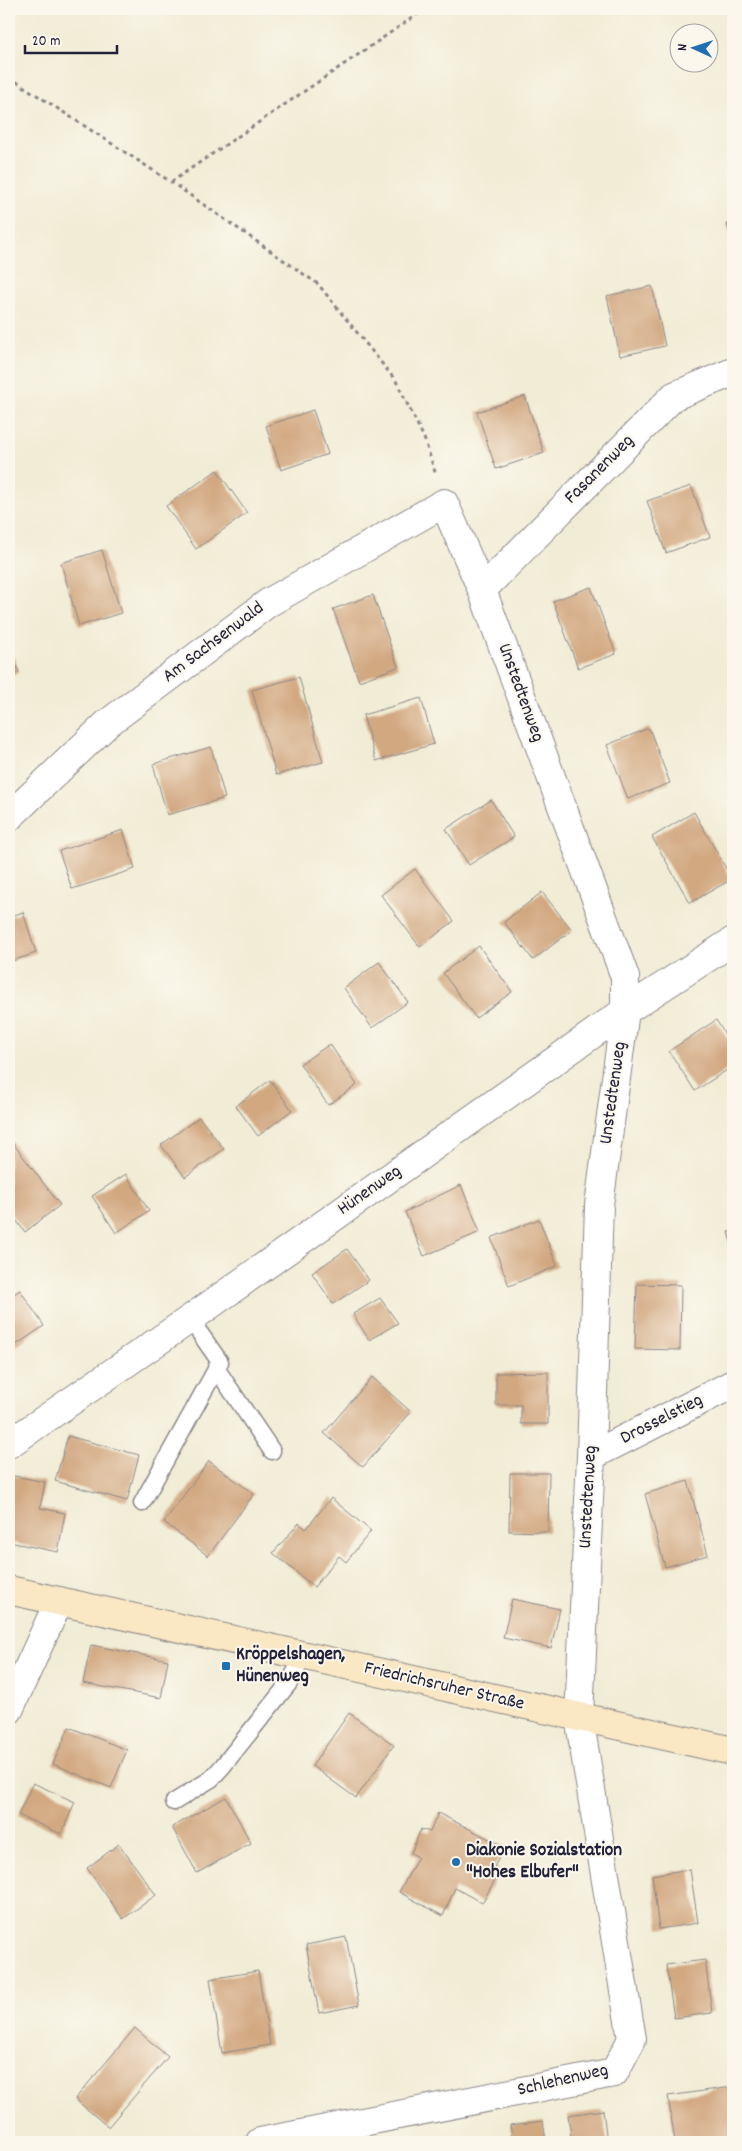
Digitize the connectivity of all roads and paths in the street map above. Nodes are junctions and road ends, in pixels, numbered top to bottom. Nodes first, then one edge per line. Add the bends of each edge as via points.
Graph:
1 (425, 9) edge
2 (9, 77) edge
3 (171, 182) junction
4 (733, 372) edge
5 (444, 503) junction
6 (482, 590) junction
7 (9, 817) edge
8 (733, 941) edge
9 (625, 1011) junction
10 (190, 1319) junction
11 (216, 1368) junction
12 (733, 1384) edge
13 (9, 1444) edge
14 (272, 1450) dead end
15 (591, 1456) junction
16 (142, 1503) dead end
17 (9, 1590) edge
18 (59, 1601) junction
19 (304, 1656) junction
20 (9, 1710) edge
21 (579, 1717) junction
22 (733, 1751) edge
23 (174, 1802) dead end
24 (305, 2138) edge
25 (260, 2142) edge

1 - 3 path
2 - 3 path
3 - 5 path via 318,284 396,381 424,438
4 - 6 street, Fasanenweg via 674,396
5 - 6 street, Unstedtenweg
5 - 7 street, Am Sachsenwald via 268,602 108,724
6 - 9 street, Unstedtenweg via 626,977
8 - 9 street, Hünenweg
9 - 10 street, Hünenweg
9 - 15 street, Unstedtenweg via 599,1205
10 - 11 lane via 220,1362
10 - 13 street, Hünenweg
11 - 14 lane
11 - 16 lane
12 - 15 street, Drosselstieg
15 - 21 street, Unstedtenweg
17 - 18 main road, Friedrichsruher Straße
18 - 19 main road, Friedrichsruher Straße
18 - 20 street
19 - 21 main road, Friedrichsruher Straße
19 - 23 lane via 289,1683 222,1767
21 - 22 main road, Friedrichsruher Straße
21 - 24 street, Schlehenweg via 632,2039 614,2073
24 - 25 street, Schlehenweg

